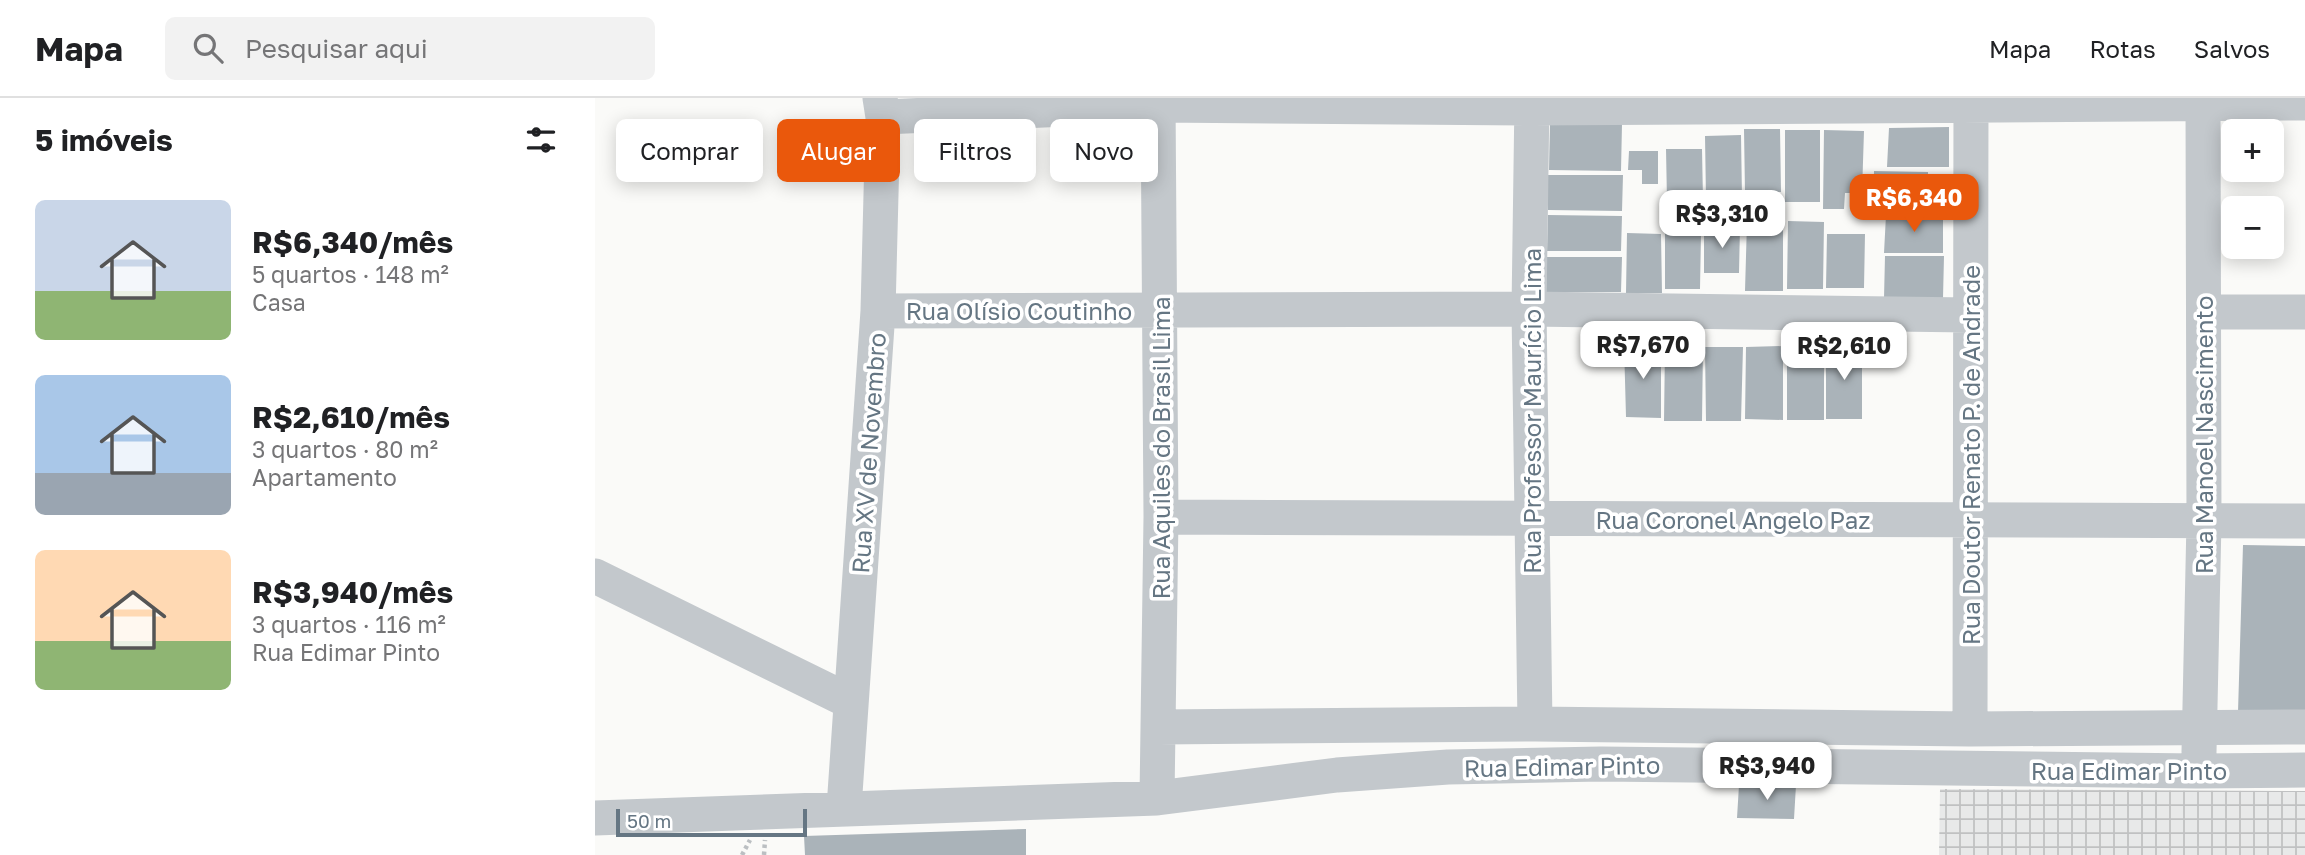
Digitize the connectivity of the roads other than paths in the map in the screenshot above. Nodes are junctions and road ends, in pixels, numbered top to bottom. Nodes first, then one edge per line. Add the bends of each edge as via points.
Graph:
1 (2203, 100) edge
2 (1971, 101) edge
3 (1158, 102) edge
4 (1532, 103) edge
5 (2305, 103) edge
6 (882, 108) edge
7 (1529, 309) junction
8 (1161, 310) junction
9 (878, 311) junction
10 (2204, 312) junction
11 (2305, 312) edge
12 (1970, 315) junction
13 (1160, 517) junction
14 (1532, 519) junction
15 (1969, 519) junction
16 (2204, 521) junction
17 (2305, 521) edge
18 (595, 576) edge
19 (851, 702) junction
20 (1535, 724) junction
21 (1158, 727) junction
22 (2305, 727) edge
23 (2201, 728) junction
24 (1970, 729) junction
25 (2305, 770) edge
26 (2197, 771) junction
27 (1157, 798) junction
28 (844, 808) junction
29 (595, 818) edge

1 - 2 street
1 - 5 street
1 - 10 street, Rua Manoel Nascimento
2 - 4 street
2 - 12 street, Rua Doutor Renato P. de Andrade
3 - 4 street
3 - 6 street
3 - 8 street, Rua Aquiles do Brasil Lima
4 - 7 street, Rua Professor Maurício Lima
6 - 9 street, Rua XV de Novembro
7 - 8 street, Rua Olísio Coutinho
7 - 12 street, Rua Olísio Coutinho
7 - 14 street, Rua Professor Maurício Lima
8 - 9 street, Rua Olísio Coutinho
8 - 13 street, Rua Aquiles do Brasil Lima
9 - 19 street, Rua XV de Novembro
10 - 11 street
10 - 16 street, Rua Manoel Nascimento
12 - 15 street, Rua Doutor Renato P. de Andrade
13 - 14 street, Rua Coronel Angelo Paz
13 - 21 street, Rua Aquiles do Brasil Lima
14 - 15 street, Rua Coronel Angelo Paz
14 - 20 street, Rua Professor Maurício Lima
15 - 16 street, Rua Coronel Angelo Paz
15 - 24 street, Rua Doutor Renato P. de Andrade
16 - 17 street, Rua Coronel Angelo Paz
16 - 23 street, Rua Manoel Nascimento
18 - 19 street
19 - 28 street, Rua XV de Novembro
20 - 21 street, Rua Edimar Pinto
20 - 24 street, Rua Edimar Pinto
21 - 27 street, Rua Aquiles do Brasil Lima
22 - 23 street, Rua Edimar Pinto
23 - 24 street, Rua Edimar Pinto
23 - 26 street, Rua Manoel Nascimento
25 - 26 street, Rua Edimar Pinto
26 - 27 street, Rua Edimar Pinto via 1601,764 1448,767 1337,775
27 - 28 street, Rua Edimar Pinto
28 - 29 street, Rua Edimar Pinto

